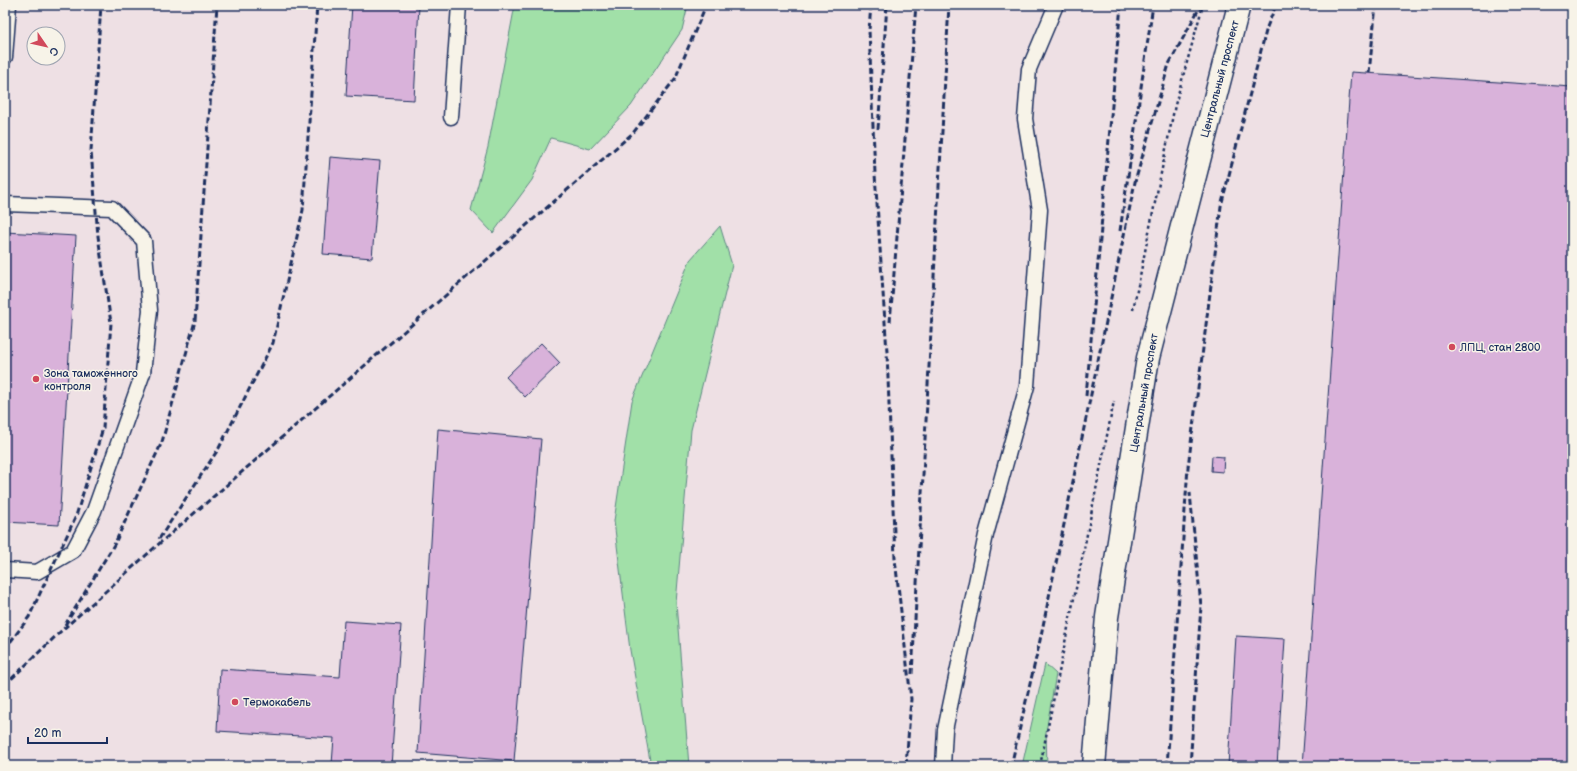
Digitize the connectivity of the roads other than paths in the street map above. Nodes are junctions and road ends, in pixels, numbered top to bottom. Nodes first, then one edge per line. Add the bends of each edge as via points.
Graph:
1 (9, 5) edge
2 (459, 5) edge
3 (1056, 5) edge
4 (1239, 5) edge
5 (5, 57) edge
6 (451, 117) dead end
7 (5, 204) edge
8 (5, 570) edge
9 (943, 766) edge
10 (1094, 766) edge

1 - 5 lane
2 - 6 lane
3 - 9 lane via 1029,69 1025,119 1040,210 1027,386 986,535 945,730
4 - 10 street, Центральный проспект via 1148,358 1107,617
7 - 8 lane via 112,208 144,241 150,310 143,373 94,510 74,550 37,572

